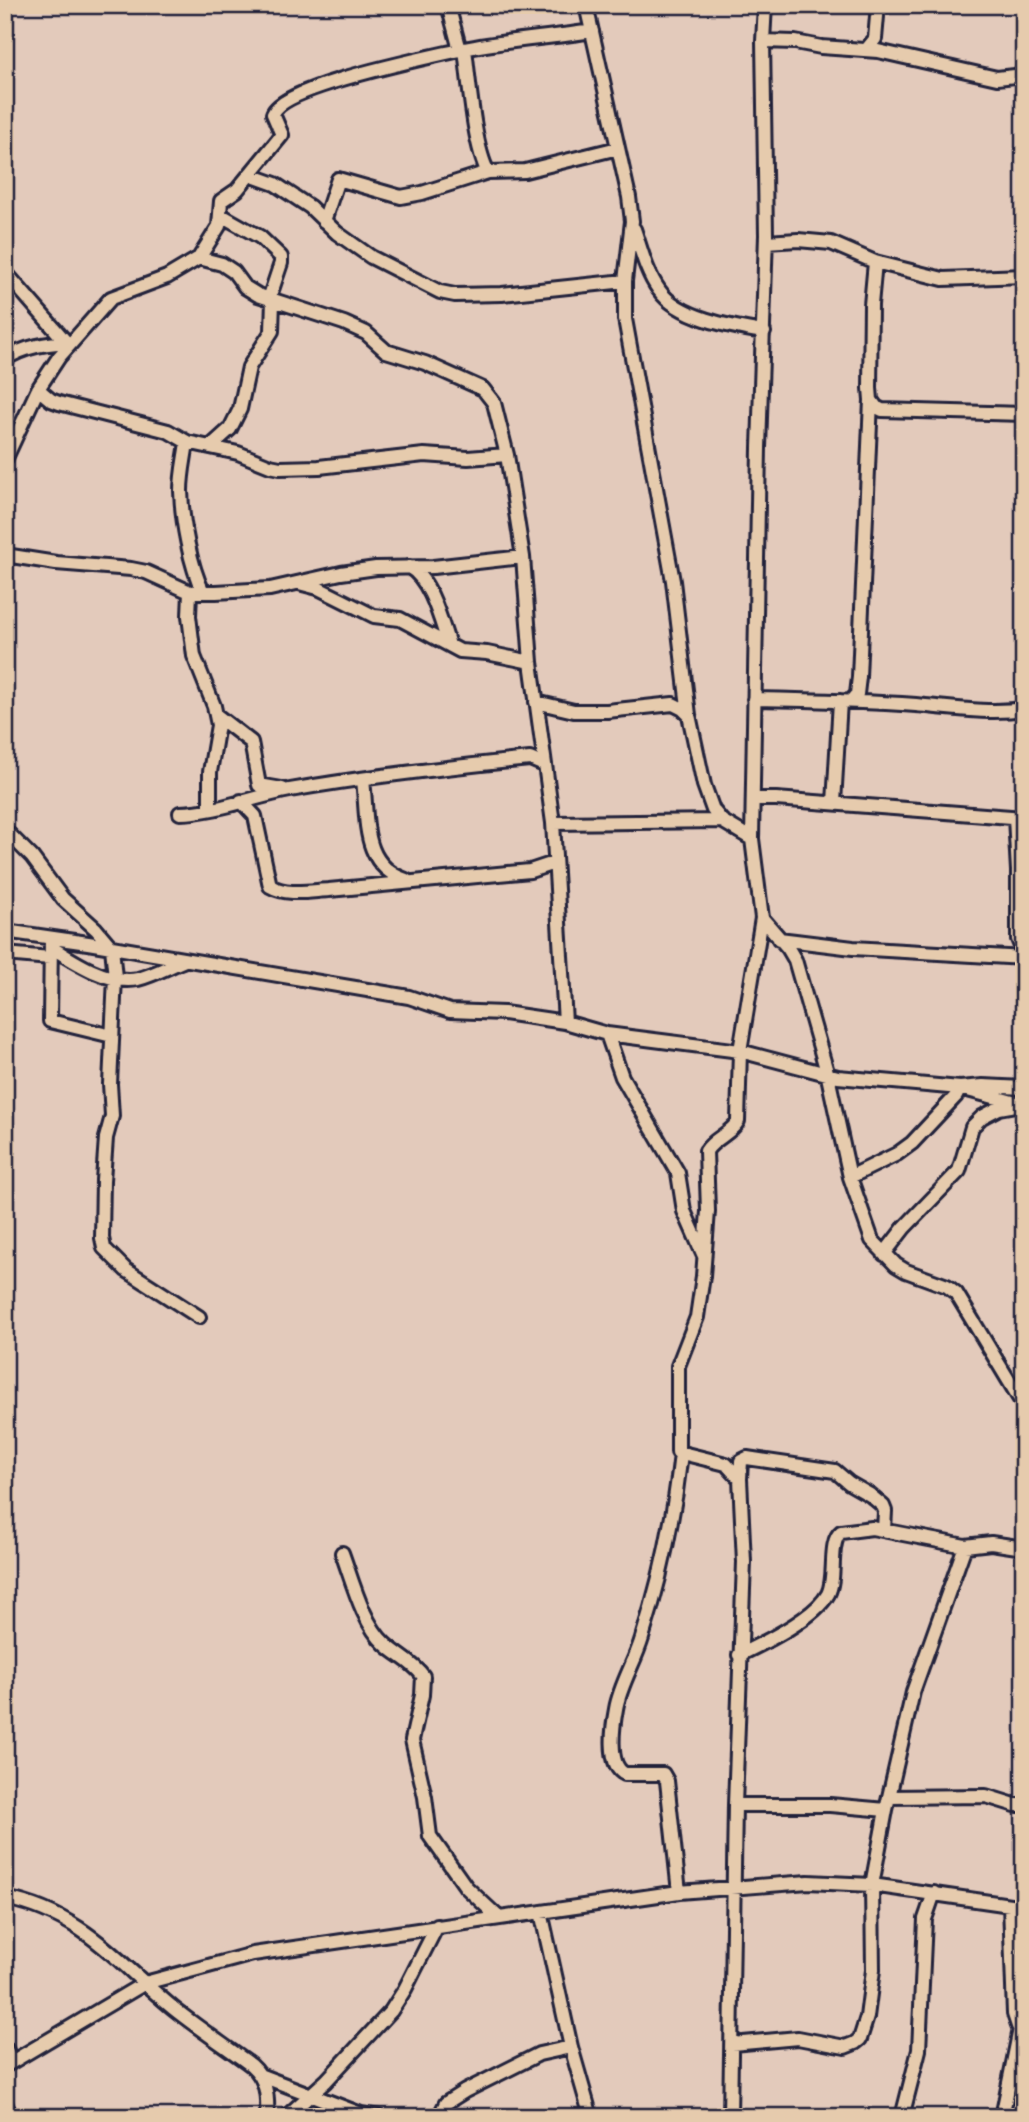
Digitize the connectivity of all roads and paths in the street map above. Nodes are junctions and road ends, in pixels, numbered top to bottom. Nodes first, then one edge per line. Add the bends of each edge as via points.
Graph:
1 (448, 5) edge
2 (765, 5) edge
3 (878, 5) edge
4 (587, 7) edge
5 (877, 30) junction
6 (592, 32) junction
7 (567, 35) junction
8 (763, 41) junction
9 (462, 50) junction
10 (866, 50) junction
11 (891, 54) junction
12 (1024, 75) edge
13 (618, 148) junction
14 (488, 172) junction
15 (250, 174) junction
16 (221, 215) junction
17 (324, 221) junction
18 (632, 221) junction
19 (214, 238) junction
20 (766, 242) junction
21 (199, 258) junction
22 (875, 262) junction
23 (222, 264) junction
24 (5, 272) edge
25 (1024, 276) edge
26 (625, 281) junction
27 (271, 300) junction
28 (764, 332) junction
29 (69, 342) junction
30 (5, 359) edge
31 (35, 394) junction
32 (871, 400) junction
33 (1024, 414) edge
34 (187, 442) junction
35 (210, 447) junction
36 (508, 455) junction
37 (5, 460) edge
38 (5, 555) edge
39 (523, 557) junction
40 (409, 567) junction
41 (299, 583) junction
42 (190, 592) junction
43 (203, 592) junction
44 (449, 645) junction
45 (531, 662) junction
46 (754, 699) junction
47 (845, 701) junction
48 (536, 702) junction
49 (554, 707) junction
50 (1024, 709) edge
51 (216, 715) junction
52 (689, 715) junction
53 (539, 726) junction
54 (542, 748) junction
55 (530, 759) junction
56 (544, 765) junction
57 (363, 780) junction
58 (288, 790) junction
59 (752, 799) junction
60 (241, 801) junction
61 (834, 803) junction
62 (211, 809) junction
63 (180, 813) dead end
64 (1019, 818) edge
65 (722, 821) junction
66 (552, 823) junction
67 (5, 830) edge
68 (752, 839) junction
69 (554, 863) junction
70 (409, 881) junction
71 (762, 918) junction
72 (5, 931) edge
73 (779, 939) junction
74 (51, 948) junction
75 (112, 948) junction
76 (5, 954) edge
77 (1024, 956) edge
78 (185, 960) junction
79 (115, 977) junction
80 (565, 1022) junction
81 (607, 1034) junction
82 (112, 1036) junction
83 (740, 1051) junction
84 (827, 1072) junction
85 (960, 1088) junction
86 (1024, 1088) edge
87 (1022, 1104) edge
88 (850, 1177) junction
89 (884, 1254) junction
90 (704, 1256) junction
91 (199, 1317) dead end
92 (1024, 1406) edge
93 (681, 1454) junction
94 (740, 1479) junction
95 (884, 1530) junction
96 (965, 1546) junction
97 (1024, 1548) edge
98 (342, 1553) dead end
99 (739, 1655) junction
100 (887, 1804) junction
101 (735, 1805) junction
102 (1024, 1805) edge
103 (872, 1885) junction
104 (734, 1888) junction
105 (679, 1892) junction
106 (933, 1894) junction
107 (5, 1898) edge
108 (1010, 1905) junction
109 (1024, 1907) edge
110 (541, 1912) junction
111 (499, 1917) junction
112 (436, 1926) junction
113 (145, 1983) junction
114 (1022, 2030) edge
115 (732, 2043) junction
116 (5, 2047) edge
117 (571, 2047) junction
118 (9, 2064) edge
119 (262, 2076) junction
120 (310, 2096) junction
121 (5, 2103) edge
122 (12, 2117) edge
123 (267, 2117) edge
124 (286, 2117) edge
125 (379, 2117) edge
126 (439, 2117) edge
127 (591, 2117) edge
128 (730, 2117) edge
129 (902, 2117) edge
130 (1002, 2117) edge

1 - 9 street
2 - 8 street
3 - 5 street
4 - 6 street
4 - 7 street via 580,24
5 - 10 street
5 - 11 street via 881,45
6 - 7 street
6 - 13 street
7 - 9 street
8 - 10 street
8 - 20 street
9 - 14 street
9 - 15 street via 324,83 291,97 273,111 282,135
10 - 11 street
11 - 12 street via 997,78
13 - 14 street via 525,171
13 - 18 street
14 - 17 street via 401,197 338,179
15 - 16 street via 221,201
15 - 17 street via 275,184
16 - 19 street
16 - 27 street via 260,237 281,257
17 - 26 street via 371,257 447,294 502,295
18 - 26 street
18 - 28 street via 654,282 667,299 707,319
19 - 21 street
19 - 23 street
20 - 22 street via 831,243
20 - 28 street
21 - 23 street
21 - 29 street via 167,277 111,298
22 - 25 street via 943,279
22 - 32 street
23 - 27 street via 245,287
24 - 29 street
26 - 52 street via 625,319 673,581
27 - 35 street via 272,331 249,368 240,409 230,429
27 - 36 street via 344,323 386,351 482,389 495,403
28 - 46 street
29 - 30 street via 23,349
29 - 31 street
31 - 34 street via 168,431
31 - 37 street
32 - 33 street via 882,410
32 - 47 street via 858,688
34 - 35 street
34 - 43 street via 182,504
35 - 36 street via 270,467 291,468 424,456
36 - 39 street
38 - 42 street via 146,572
39 - 40 street
39 - 45 street
40 - 41 street via 341,573
40 - 44 street via 426,583
41 - 43 street
41 - 44 street via 374,616 400,619
42 - 43 street
42 - 51 street via 194,656
44 - 45 street via 460,651
45 - 48 street
46 - 47 street
46 - 59 street
47 - 50 street via 963,710
47 - 61 street
48 - 49 street
48 - 53 street
49 - 52 street via 607,711 673,704
49 - 53 street
51 - 58 street via 251,742 259,785
51 - 62 street
52 - 65 street via 704,785
53 - 54 street
54 - 55 street
54 - 56 street
55 - 56 street
55 - 57 street
56 - 66 street
57 - 58 street
57 - 70 street via 374,857 385,870
58 - 60 street
59 - 61 street
59 - 68 street
60 - 62 street
60 - 70 street via 255,816 274,889 298,892
61 - 64 street
62 - 63 street
64 - 77 street via 1018,939
65 - 66 street
65 - 68 street
66 - 69 street
67 - 75 street
68 - 71 street
69 - 70 street via 530,870
69 - 80 street
71 - 73 street
71 - 83 street
72 - 74 street
73 - 77 street
73 - 84 street via 795,960
74 - 75 street
74 - 76 street
74 - 79 street via 97,974
74 - 82 street via 50,1021
75 - 78 street
75 - 79 street
78 - 79 street via 136,979
78 - 80 street via 409,997 450,1011
79 - 82 street
80 - 81 street
81 - 83 street
81 - 90 street via 622,1077 678,1173 684,1211
82 - 91 street via 112,1116 103,1180 104,1248 126,1270
83 - 84 street
83 - 90 street via 738,1121 706,1151
84 - 85 street
84 - 88 street
85 - 86 street
85 - 87 street
85 - 88 street via 912,1143
87 - 89 street via 999,1108 972,1127 959,1171
88 - 89 street via 865,1226
89 - 92 street via 906,1271 956,1293
90 - 93 street via 697,1317 678,1366 677,1448
93 - 94 street via 726,1464
93 - 105 street via 661,1569 637,1656 617,1705 613,1747 619,1771 663,1774 667,1780
94 - 95 street via 741,1461 747,1458 835,1471 883,1506
94 - 99 street via 744,1562
95 - 96 street
95 - 99 street via 863,1528 837,1535 832,1585 824,1599 792,1626
96 - 97 street via 991,1543
96 - 100 street via 913,1692
98 - 111 street via 376,1633 423,1676 412,1740 430,1836 466,1886
99 - 101 street
100 - 101 street
100 - 102 street via 986,1796
100 - 103 street
101 - 104 street
103 - 104 street via 808,1882
103 - 106 street
103 - 115 street via 873,1970 860,2039 845,2047 798,2038
104 - 105 street
104 - 115 street
105 - 110 street
106 - 108 street
106 - 129 street via 925,1919 919,2050
107 - 113 street via 28,1903 76,1926
108 - 109 street
108 - 114 street via 1013,2001
110 - 111 street
110 - 117 street
111 - 112 street
112 - 113 street via 253,1954
112 - 120 street via 391,2011
113 - 118 street
113 - 119 street
114 - 130 street
115 - 128 street
116 - 118 street
117 - 126 street via 538,2054 465,2091 446,2104
117 - 127 street
119 - 120 street
119 - 123 street
120 - 124 street
120 - 125 street
121 - 122 street

